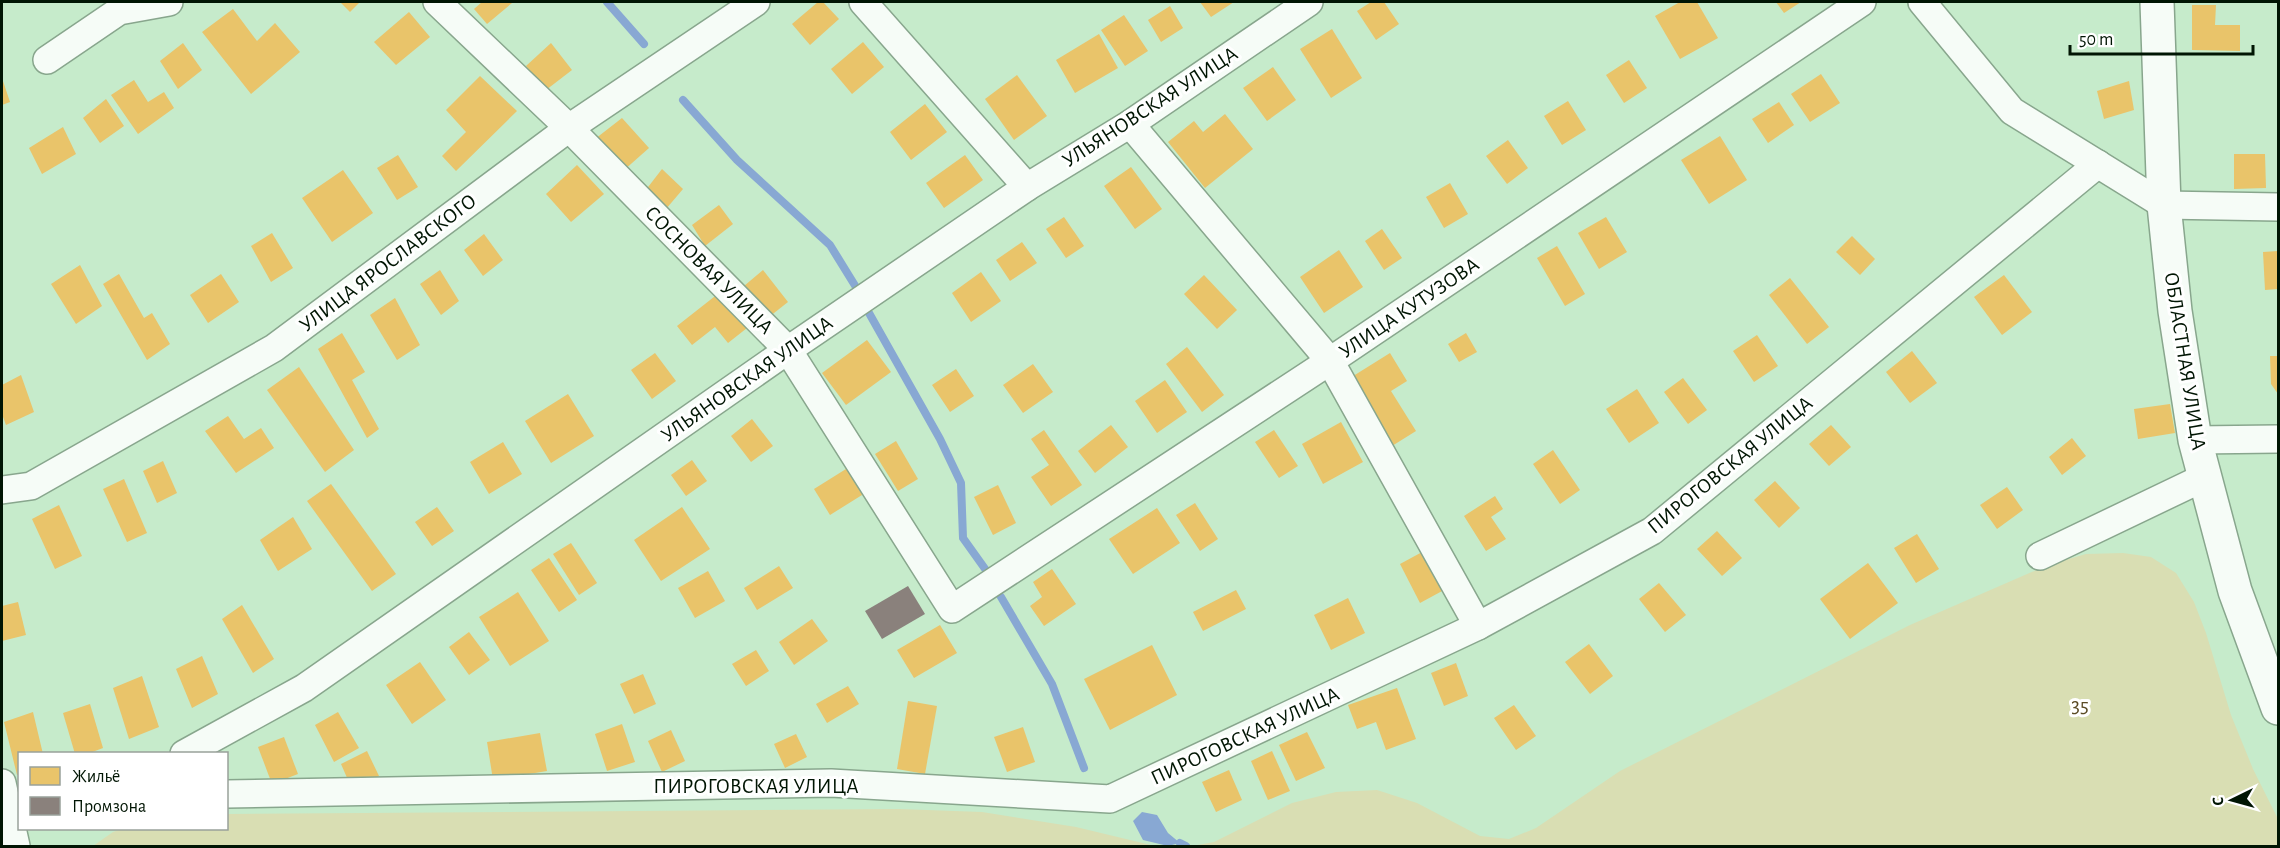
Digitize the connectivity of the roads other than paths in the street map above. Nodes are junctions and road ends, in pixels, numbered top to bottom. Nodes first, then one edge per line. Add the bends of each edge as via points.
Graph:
1 (169, 2) edge
2 (437, 2) edge
3 (756, 2) edge
4 (863, 2) edge
5 (1308, 2) edge
6 (1862, 2) edge
7 (1922, 2) edge
8 (2157, 2) edge
9 (47, 60) dead end
10 (1130, 124) junction
11 (569, 128) junction
12 (2098, 164) junction
13 (1027, 187) junction
14 (2164, 205) junction
15 (2278, 207) edge
16 (788, 350) junction
17 (1330, 361) junction
18 (2278, 439) edge
19 (2195, 440) junction
20 (2205, 477) junction
21 (2, 490) edge
22 (2040, 556) dead end
23 (952, 609) joint
24 (1478, 626) junction
25 (2278, 708) edge
26 (186, 752) edge
27 (2, 783) edge
28 (228, 794) edge
29 (10, 812) edge
30 (16, 846) edge

1 - 9 street via 119,11
2 - 11 street, СОСНОВАЯ УЛИЦА
3 - 11 street, УЛИЦА ЯРОСЛАВСКОГО
4 - 13 street
5 - 10 street, УЛЬЯНОВСКАЯ УЛИЦА
6 - 17 street, УЛИЦА КУТУЗОВА
7 - 12 street via 2012,111
8 - 14 main road, ОБЛАСТНАЯ УЛИЦА
10 - 13 street, УЛЬЯНОВСКАЯ УЛИЦА
10 - 17 street
11 - 16 street, СОСНОВАЯ УЛИЦА
11 - 21 street, УЛИЦА ЯРОСЛАВСКОГО via 274,348 31,486
12 - 14 street
12 - 24 street, ПИРОГОВСКАЯ УЛИЦА via 1652,531
13 - 16 street, УЛЬЯНОВСКАЯ УЛИЦА
14 - 15 street
14 - 19 main road, ОБЛАСТНАЯ УЛИЦА
16 - 23 street, СОСНОВАЯ УЛИЦА
16 - 26 street, УЛЬЯНОВСКАЯ УЛИЦА via 304,688
17 - 23 street, УЛИЦА КУТУЗОВА
17 - 24 street
18 - 19 street
19 - 20 main road, ОБЛАСТНАЯ УЛИЦА
20 - 22 street
20 - 25 main road, ОБЛАСТНАЯ УЛИЦА via 2235,591
24 - 28 street, ПИРОГОВСКАЯ УЛИЦА via 1110,799 831,783
27 - 29 street
29 - 30 street

